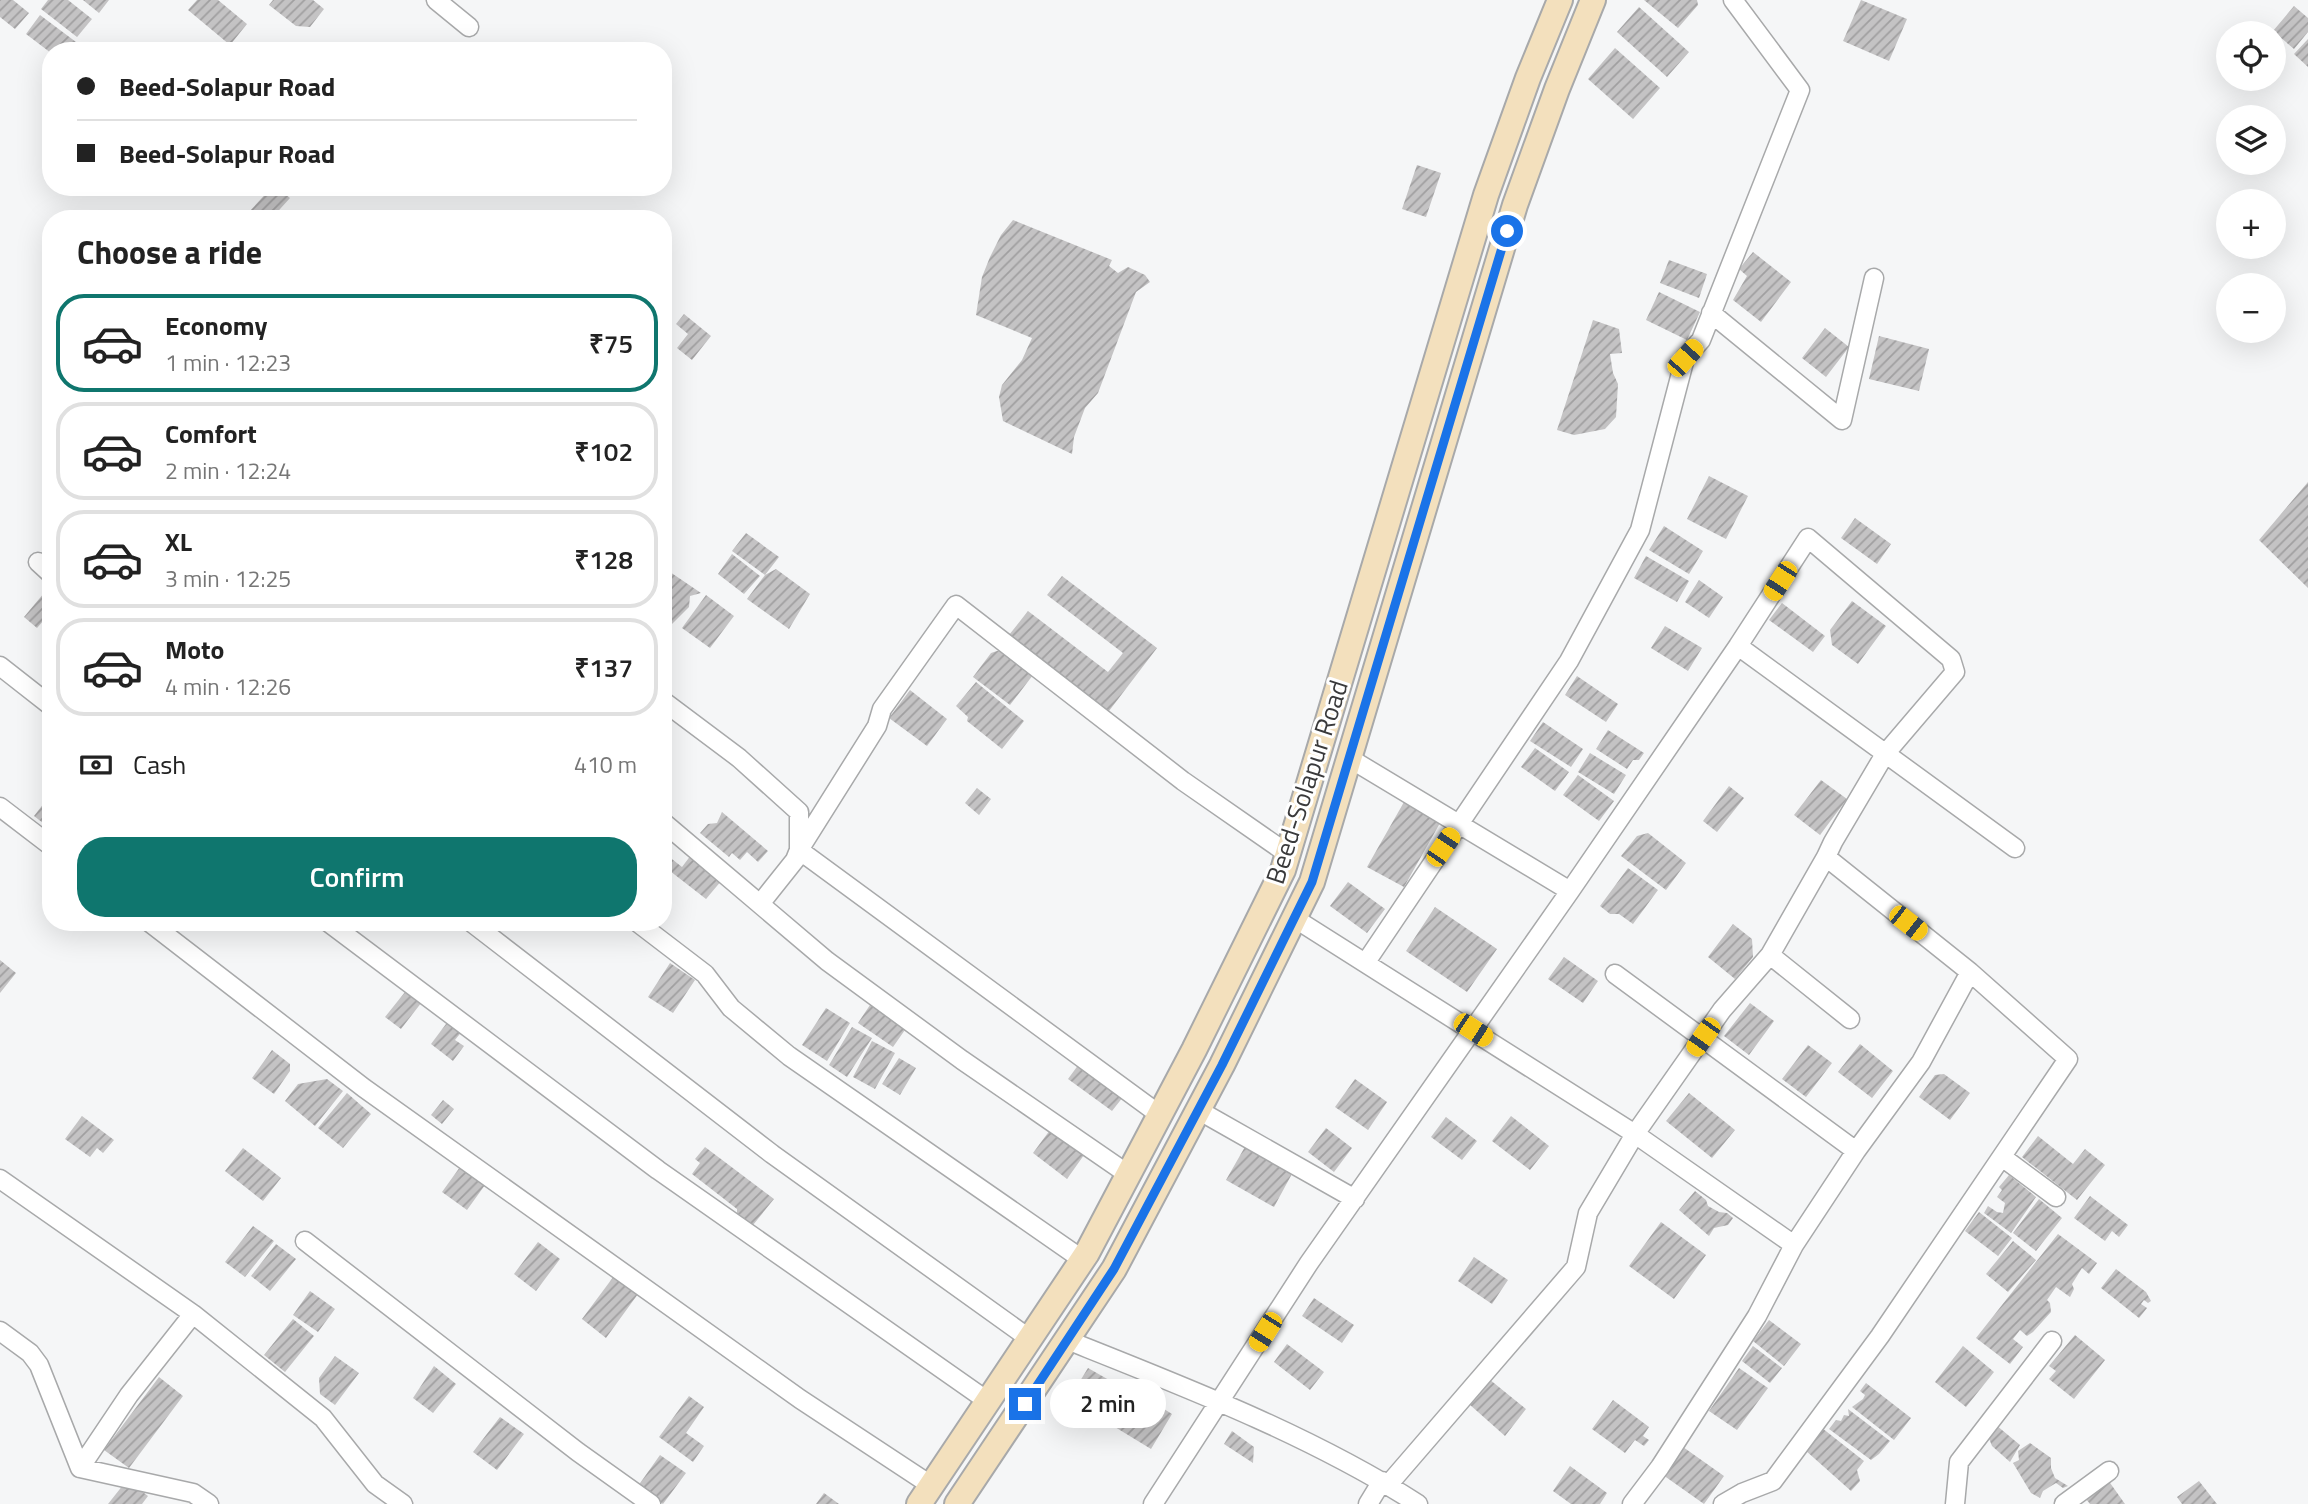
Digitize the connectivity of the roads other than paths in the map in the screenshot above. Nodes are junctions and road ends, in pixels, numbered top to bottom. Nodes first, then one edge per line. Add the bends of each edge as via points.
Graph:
1 (436, 0) edge
2 (1560, 0) edge
3 (1593, 0) edge
4 (1733, 0) edge
5 (469, 27) dead end
6 (1874, 278) dead end
7 (1711, 313) junction
8 (1738, 646) junction
9 (0, 666) edge
10 (42, 699) edge
11 (672, 708) edge
12 (1885, 754) junction
13 (1349, 758) junction
14 (0, 807) edge
15 (1459, 824) junction
16 (672, 830) edge
17 (42, 839) edge
18 (2014, 848) dead end
19 (799, 850) junction
20 (1288, 855) junction
21 (1826, 857) junction
22 (1570, 891) junction
23 (760, 904) junction
24 (1294, 918) junction
25 (161, 931) edge
26 (340, 931) edge
27 (483, 931) edge
28 (649, 931) edge
29 (1770, 955) junction
30 (1366, 962) junction
31 (1970, 972) junction
32 (1615, 974) dead end
33 (1850, 1019) dead end
34 (1473, 1030) junction
35 (1703, 1037) junction
36 (1198, 1110) junction
37 (1160, 1115) junction
38 (1635, 1134) junction
39 (1856, 1151) junction
40 (2002, 1157) junction
41 (1129, 1175) junction
42 (0, 1179) edge
43 (2056, 1197) dead end
44 (1354, 1199) junction
45 (305, 1241) dead end
46 (1794, 1245) junction
47 (1083, 1260) junction
48 (193, 1314) junction
49 (0, 1331) edge
50 (1030, 1339) junction
51 (1067, 1340) junction
52 (2052, 1341) dead end
53 (1221, 1401) junction
54 (989, 1402) junction
55 (80, 1468) junction
56 (2109, 1471) dead end
57 (1385, 1483) junction
58 (926, 1495) edge
59 (1748, 1498) edge
60 (209, 1504) edge
61 (403, 1504) edge
62 (651, 1504) edge
63 (957, 1504) edge
64 (1153, 1504) edge
65 (1368, 1504) edge
66 (1418, 1504) edge
67 (1632, 1504) edge
68 (1723, 1504) edge
69 (1955, 1504) edge
70 (2064, 1504) edge

1 - 5 street
2 - 20 main road, Beed-Solapur Road via 1486,195
3 - 13 main road, Beed-Solapur Road via 1515,205
4 - 7 street via 1800,90
6 - 7 street via 1842,420
7 - 15 street via 1701,340 1685,358 1640,530 1569,661
8 - 12 street
8 - 12 street via 1808,538 1951,659 1955,672
8 - 22 street
9 - 10 street
11 - 19 street via 799,812
12 - 18 street
12 - 21 street
13 - 15 street
13 - 24 main road, Beed-Solapur Road via 1312,882
14 - 17 street
15 - 22 street
15 - 30 street
16 - 23 street
19 - 20 street via 877,726 882,709 956,605
19 - 23 street
19 - 37 street
20 - 37 main road, Beed-Solapur Road
21 - 29 street
21 - 31 street
22 - 34 street
23 - 41 street via 962,1060
24 - 30 street
24 - 36 main road, Beed-Solapur Road
25 - 58 street via 364,1088 800,1399
26 - 54 street via 659,1170
27 - 50 street via 772,1154
28 - 47 street via 705,974 731,1008 789,1056
29 - 33 street
29 - 35 street
30 - 34 street
31 - 39 street via 1921,1062
31 - 40 street via 2068,1059
32 - 35 street
34 - 38 street
34 - 44 street
35 - 38 street
35 - 39 street
36 - 44 street
36 - 51 main road, Beed-Solapur Road via 1114,1269
37 - 41 main road, Beed-Solapur Road
38 - 46 street
38 - 57 street via 1588,1213 1576,1267
39 - 46 street
40 - 43 street
40 - 59 street via 1881,1336 1773,1481
41 - 47 main road, Beed-Solapur Road
42 - 48 street
44 - 53 street
45 - 62 street
46 - 67 street via 1757,1315
47 - 50 main road, Beed-Solapur Road
48 - 55 street via 129,1395
48 - 61 street via 323,1418 375,1484
49 - 55 street via 39,1365
50 - 54 main road, Beed-Solapur Road
51 - 53 street
51 - 63 main road, Beed-Solapur Road
52 - 69 street via 1959,1462
53 - 57 street
53 - 64 street
54 - 58 main road, Beed-Solapur Road
55 - 60 street via 194,1493
56 - 70 street
57 - 65 street
57 - 66 street
59 - 68 street

